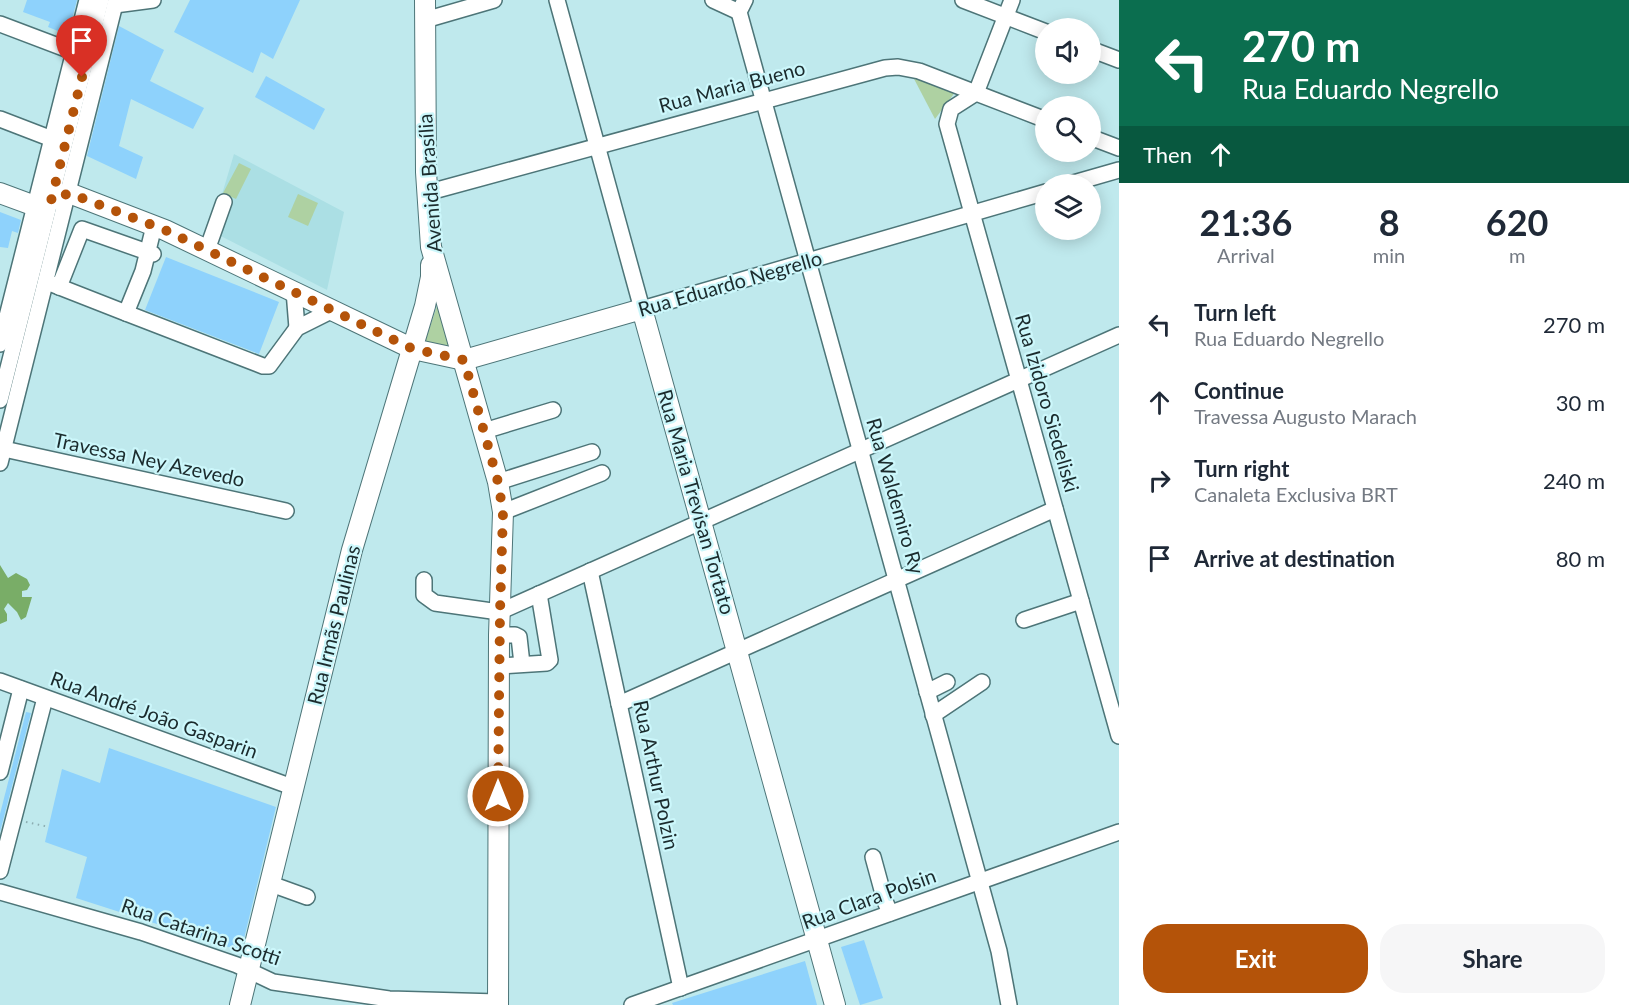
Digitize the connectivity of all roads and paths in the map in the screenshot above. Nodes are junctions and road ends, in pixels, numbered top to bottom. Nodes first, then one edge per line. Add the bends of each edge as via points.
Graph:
1 (87, 0) edge
2 (153, 0) edge
3 (425, 0) edge
4 (494, 0) edge
5 (557, 0) edge
6 (713, 0) edge
7 (963, 0) edge
8 (1012, 0) edge
9 (111, 2) edge
10 (742, 6) edge
11 (1006, 16) junction
12 (425, 20) junction
13 (1, 27) edge
14 (1035, 28) edge
15 (74, 52) junction
16 (1101, 53) edge
17 (1119, 60) edge
18 (976, 93) junction
19 (763, 100) junction
20 (1035, 116) edge
21 (0, 119) edge
22 (52, 139) junction
23 (1101, 141) edge
24 (597, 146) junction
25 (1119, 148) edge
26 (1119, 170) edge
27 (1101, 175) edge
28 (0, 193) edge
29 (426, 193) junction
30 (1035, 195) edge
31 (52, 200) junction
32 (224, 202) dead end
33 (971, 213) junction
34 (159, 228) junction
35 (431, 247) junction
36 (207, 250) junction
37 (149, 256) junction
38 (808, 261) junction
39 (53, 285) junction
40 (294, 291) junction
41 (333, 309) junction
42 (642, 309) junction
43 (126, 313) junction
44 (297, 328) junction
45 (1119, 335) edge
46 (0, 344) edge
47 (413, 349) junction
48 (464, 360) junction
49 (1019, 380) junction
50 (0, 400) edge
51 (553, 410) dead end
52 (484, 430) junction
53 (860, 451) junction
54 (592, 452) dead end
55 (2, 456) edge
56 (602, 473) dead end
57 (498, 482) junction
58 (1055, 509) junction
59 (286, 511) dead end
60 (503, 512) junction
61 (701, 522) junction
62 (590, 571) junction
63 (424, 580) dead end
64 (896, 580) junction
65 (539, 594) junction
66 (1081, 601) junction
67 (500, 612) junction
68 (1024, 620) dead end
69 (499, 635) junction
70 (737, 651) junction
71 (522, 664) junction
72 (499, 666) junction
73 (0, 681) edge
74 (946, 682) dead end
75 (982, 682) dead end
76 (21, 689) junction
77 (927, 692) junction
78 (45, 698) junction
79 (619, 704) junction
80 (933, 715) junction
81 (1119, 736) edge
82 (0, 772) edge
83 (295, 788) junction
84 (23, 822) dead end
85 (49, 827) dead end
86 (1119, 832) edge
87 (873, 857) dead end
88 (0, 871) edge
89 (980, 882) junction
90 (271, 884) junction
91 (0, 892) edge
92 (307, 897) dead end
93 (890, 914) junction
94 (817, 939) junction
95 (249, 971) junction
96 (681, 988) junction
97 (498, 1004) edge
98 (240, 1005) edge
99 (632, 1005) edge
100 (835, 1005) edge
101 (1009, 1005) edge

1 - 15 street
2 - 9 street
3 - 12 main road, Avenida Brasília
4 - 12 street
5 - 24 street, Rua Maria Trevisan Tortato
6 - 10 street
7 - 11 street
8 - 11 street
9 - 31 street
10 - 19 street, Rua Waldemiro Ry
11 - 14 street
11 - 18 street
12 - 29 main road, Avenida Brasília
13 - 15 street
15 - 22 street
16 - 17 street
18 - 19 street, Rua Maria Bueno via 898,67 873,70
18 - 20 street, Rua Maria Bueno
18 - 33 street, Rua Izidoro Siedeliski via 951,109 947,124
19 - 24 street, Rua Maria Bueno
19 - 38 street, Rua Waldemiro Ry
21 - 22 street
22 - 31 street
23 - 25 street
24 - 29 street, Rua Maria Bueno
24 - 42 street, Rua Maria Trevisan Tortato
26 - 27 street
28 - 31 main road, Rua Eduardo Negrello
29 - 35 main road, Avenida Brasília
30 - 33 street, Rua Eduardo Negrello
31 - 34 main road, Rua Eduardo Negrello
31 - 39 street
31 - 46 street
31 - 50 street
32 - 36 street
33 - 38 street, Rua Eduardo Negrello
33 - 49 street, Rua Izidoro Siedeliski
34 - 36 main road, Rua Eduardo Negrello
34 - 37 street
35 - 47 main road, Rua Irmãs Paulinas via 429,291
35 - 48 main road, Avenida Brasília
36 - 40 main road, Rua Eduardo Negrello
37 - 39 street via 82,229
37 - 43 street
38 - 42 street, Rua Eduardo Negrello
38 - 53 street, Rua Waldemiro Ry
39 - 43 street
39 - 55 street
40 - 41 main road, Rua Eduardo Negrello
40 - 44 street
41 - 44 street
41 - 47 main road, Rua Eduardo Negrello
42 - 48 main road, Rua Eduardo Negrello
42 - 61 main road, Rua Maria Trevisan Tortato
43 - 44 street via 263,366 272,363
45 - 49 street
47 - 48 main road, Rua Eduardo Negrello
47 - 83 main road, Rua Irmãs Paulinas via 357,532
48 - 52 main road, Avenida Brasília
49 - 53 street
49 - 58 street, Rua Izidoro Siedeliski
51 - 52 street
52 - 57 main road, Avenida Brasília
53 - 61 street
53 - 64 street, Rua Waldemiro Ry
54 - 57 street
55 - 59 street, Travessa Ney Azevedo
56 - 60 street
57 - 60 main road, Avenida Brasília
58 - 64 street
58 - 66 street, Rua Izidoro Siedeliski
60 - 67 main road, Avenida Brasília
61 - 62 street
61 - 70 main road, Rua Maria Trevisan Tortato
62 - 65 street
62 - 79 street, Rua Arthur Polzin
63 - 67 street via 424,595 435,603
64 - 70 street
64 - 77 street, Rua Waldemiro Ry
65 - 67 street
65 - 71 street via 550,660
66 - 68 street
66 - 81 street, Rua Izidoro Siedeliski
67 - 69 main road, Avenida Brasília
69 - 71 street via 519,637
69 - 72 main road, Avenida Brasília
70 - 79 street
70 - 94 main road, Rua Maria Trevisan Tortato
71 - 72 street
72 - 97 main road, Avenida Brasília
73 - 76 street, Rua André João Gasparin
74 - 77 street
75 - 80 street
76 - 78 street, Rua André João Gasparin
76 - 82 street
77 - 80 street, Rua Waldemiro Ry
78 - 83 street, Rua André João Gasparin
78 - 88 street
79 - 96 street, Rua Arthur Polzin
80 - 89 street, Rua Waldemiro Ry
83 - 90 main road, Rua Irmãs Paulinas
84 - 85 path
86 - 89 street, Rua Clara Polsin
87 - 93 street
89 - 93 street, Rua Clara Polsin
89 - 101 street, Rua Waldemiro Ry
90 - 92 street
90 - 95 main road, Rua Irmãs Paulinas
91 - 95 street, Rua Catarina Scotti via 122,926
93 - 94 street, Rua Clara Polsin
94 - 96 street, Rua Clara Polsin
94 - 100 main road, Rua Maria Trevisan Tortato
95 - 97 street, Rua Catarina Scotti via 273,982 389,999
95 - 98 main road, Rua Irmãs Paulinas
96 - 99 street, Rua Clara Polsin

